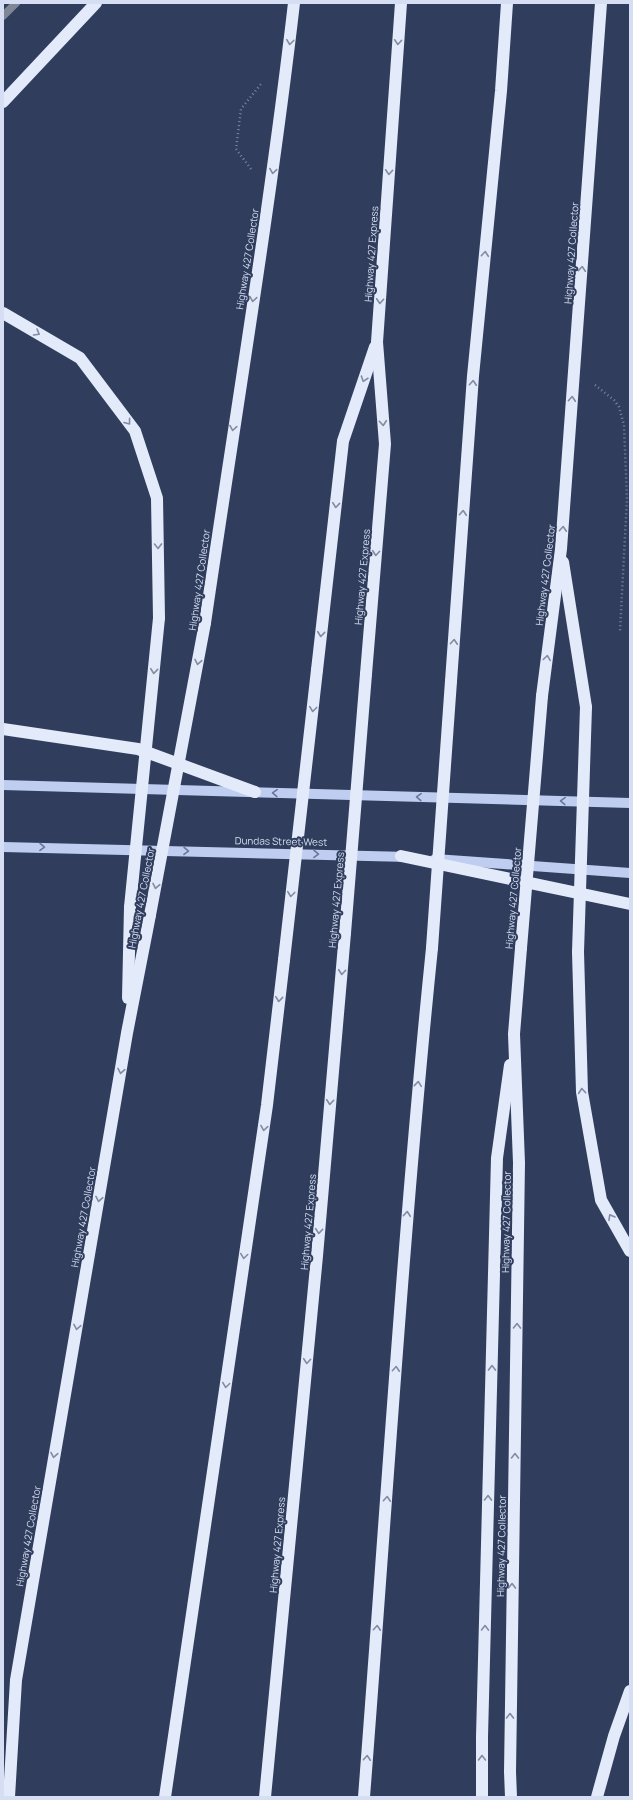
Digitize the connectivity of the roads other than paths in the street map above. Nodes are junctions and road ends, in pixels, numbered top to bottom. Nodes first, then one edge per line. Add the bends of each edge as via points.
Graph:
1 (16, 3) edge
2 (96, 3) edge
3 (294, 3) edge
4 (401, 3) edge
5 (507, 3) edge
6 (601, 3) edge
7 (3, 16) edge
8 (3, 102) edge
9 (3, 313) edge
10 (377, 342) junction
11 (562, 549) junction
12 (3, 729) edge
13 (3, 785) edge
14 (255, 792) junction
15 (630, 803) edge
16 (3, 847) edge
17 (401, 856) junction
18 (630, 873) edge
19 (630, 904) edge
20 (127, 1032) junction
21 (514, 1034) junction
22 (630, 1251) edge
23 (630, 1691) edge
24 (9, 1797) edge
25 (165, 1797) edge
26 (265, 1797) edge
27 (364, 1797) edge
28 (482, 1797) edge
29 (511, 1797) edge
30 (597, 1797) edge

1 - 7 street
2 - 8 highway
3 -> 20 highway, Highway 427 Collector, bridge via 279,129 205,623
4 -> 10 highway, Highway 427 Express
27 -> 5 highway, bridge via 405,1237 432,948 474,376
11 -> 6 highway, Highway 427 Collector
9 -> 20 highway, bridge via 80,358 135,432 157,498 159,618 130,907
10 -> 25 highway, bridge via 343,441 267,1105
10 -> 26 highway, Highway 427 Express, bridge via 385,444 317,1256
21 -> 11 highway, Highway 427 Collector, bridge via 542,696
22 -> 11 highway, bridge via 601,1200 582,1092 578,952 586,707
12 - 14 highway via 138,749
13 - 14 main road
15 -> 14 main road
16 -> 17 main road, Dundas Street West
17 - 18 main road, Dundas Street West
17 - 19 highway
20 -> 24 highway, Highway 427 Collector via 16,1680
28 -> 21 highway via 497,1158
29 -> 21 highway, Highway 427 Collector via 519,1163
23 - 30 highway

